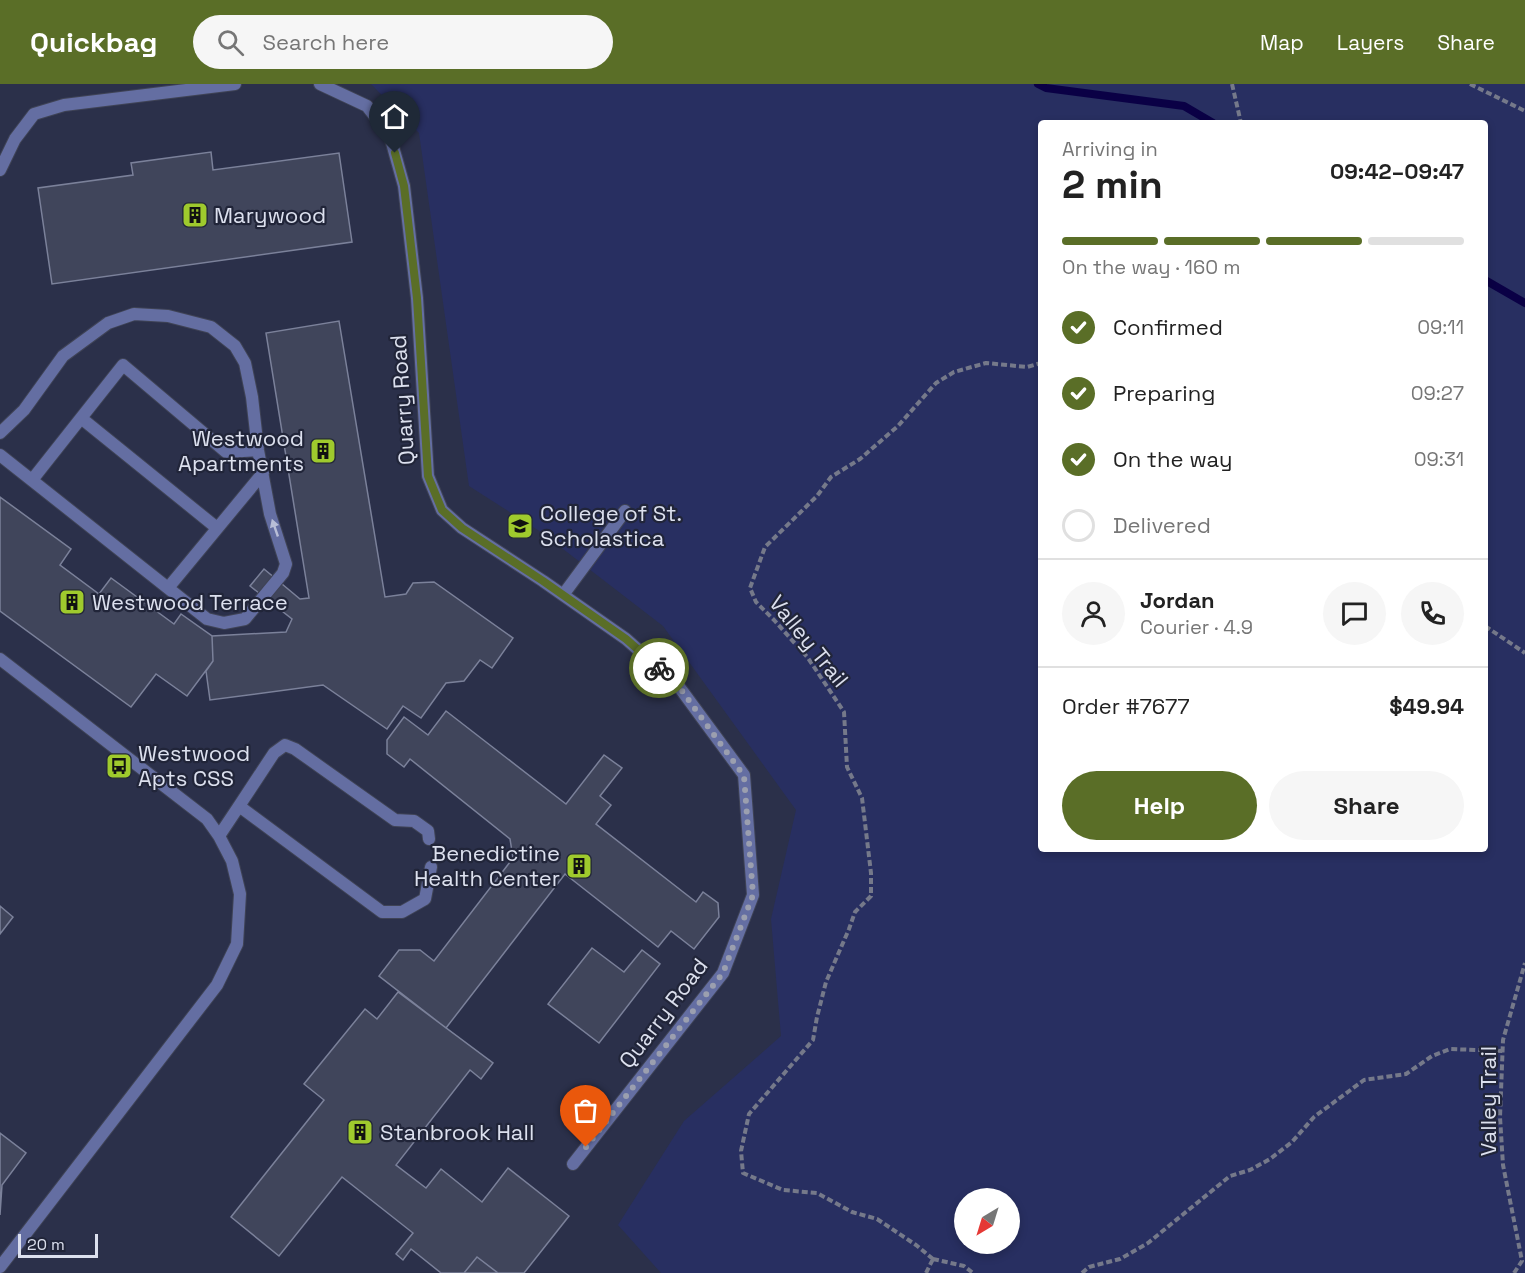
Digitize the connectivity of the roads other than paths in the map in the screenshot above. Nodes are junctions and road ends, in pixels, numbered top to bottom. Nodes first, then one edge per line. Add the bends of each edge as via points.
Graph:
1 (235, 84) edge
2 (320, 84) edge
3 (0, 170) edge
4 (81, 418) junction
5 (0, 433) edge
6 (258, 450) junction
7 (0, 455) edge
8 (263, 473) junction
9 (32, 480) junction
10 (625, 511) dead end
11 (217, 528) junction
12 (168, 588) junction
13 (563, 595) junction
14 (0, 659) edge
15 (239, 806) junction
16 (219, 837) junction
17 (429, 840) dead end
18 (431, 867) dead end
19 (573, 1164) dead end
20 (0, 1267) edge

1 - 3 lane via 64,105 34,114
2 - 13 lane, Quarry Road via 367,106 393,146 404,186 417,298 428,476 442,510 462,528
4 - 6 lane via 123,365 226,452
4 - 9 lane
4 - 11 lane
5 - 6 lane via 24,410 63,356 108,323 134,314 168,316 211,327 235,346 245,363
6 - 8 lane
7 - 9 lane
8 - 11 lane
12 -> 8 lane via 207,619 224,622 244,619 264,597 286,564 270,513
9 - 12 lane
10 - 13 lane
11 - 12 lane
13 - 19 lane, Quarry Road via 626,639 677,684 744,776 753,895 723,973
14 - 16 lane via 207,819
15 - 16 lane
15 - 17 lane via 274,753 285,745 295,748 394,820 414,821 428,831
15 - 18 lane via 382,912 402,912 424,899
16 - 20 lane via 232,861 240,894 237,944 218,985

